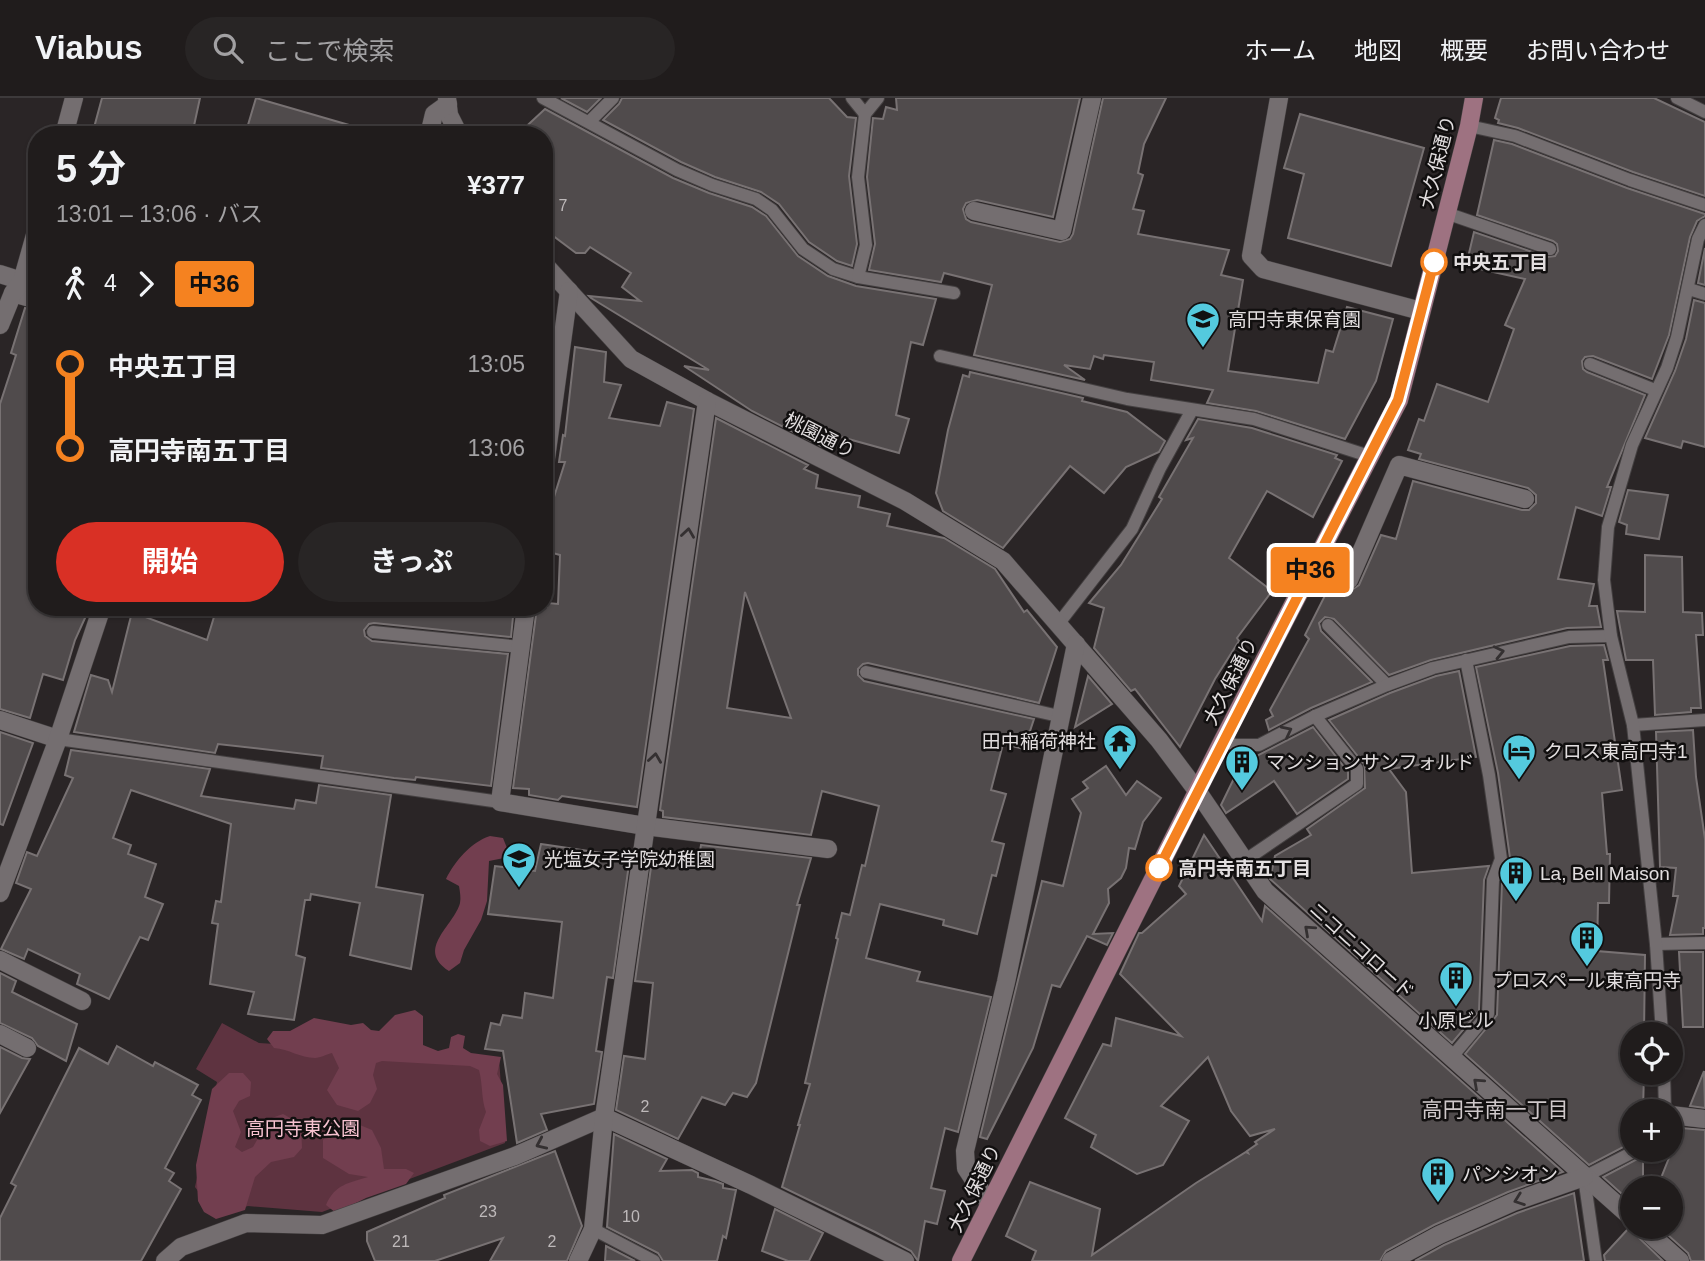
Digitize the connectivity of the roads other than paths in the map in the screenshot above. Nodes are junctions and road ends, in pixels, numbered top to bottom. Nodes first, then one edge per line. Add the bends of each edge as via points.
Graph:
1 (74, 98) edge
2 (543, 98) edge
3 (613, 98) edge
4 (852, 98) edge
5 (878, 98) edge
6 (1091, 98) edge
7 (1279, 98) edge
8 (1474, 98) edge
9 (1683, 99) edge
10 (447, 101) edge
11 (1705, 112) edge
12 (866, 114) junction
13 (589, 122) junction
14 (66, 126) edge
15 (431, 126) edge
16 (454, 126) edge
17 (1469, 126) junction
18 (1705, 205) edge
19 (974, 211) dead end
20 (1446, 213) junction
21 (1705, 225) edge
22 (1550, 249) dead end
23 (28, 255) edge
24 (0, 274) edge
25 (553, 274) edge
26 (858, 277) junction
27 (17, 287) junction
28 (1689, 289) junction
29 (569, 291) junction
30 (954, 293) dead end
31 (28, 294) edge
32 (1705, 294) edge
33 (1421, 311) junction
34 (0, 325) edge
35 (940, 356) dead end
36 (1590, 364) dead end
37 (1655, 390) junction
38 (707, 401) junction
39 (553, 407) edge
40 (1192, 410) junction
41 (1369, 456) junction
42 (1525, 499) dead end
43 (1349, 580) dead end
44 (99, 616) edge
45 (525, 616) edge
46 (1059, 623) junction
47 (1328, 625) dead end
48 (373, 632) dead end
49 (1611, 636) junction
50 (1076, 644) junction
51 (521, 647) junction
52 (1466, 660) junction
53 (866, 672) dead end
54 (1387, 685) junction
55 (1315, 716) junction
56 (1063, 717) junction
57 (0, 720) edge
58 (1705, 720) edge
59 (1633, 725) junction
60 (58, 739) junction
61 (1223, 740) junction
62 (1198, 792) junction
63 (500, 802) junction
64 (645, 826) junction
65 (828, 849) dead end
66 (1244, 861) junction
67 (0, 893) edge
68 (1705, 943) edge
69 (1656, 944) junction
70 (0, 960) edge
71 (82, 1001) dead end
72 (1661, 1022) edge
73 (0, 1034) edge
74 (27, 1048) dead end
75 (1451, 1058) junction
76 (604, 1116) junction
77 (1683, 1116) edge
78 (1705, 1119) edge
79 (1620, 1159) edge
80 (1584, 1177) junction
81 (989, 1203) junction
82 (1620, 1208) edge
83 (593, 1229) junction
84 (1655, 1239) edge
85 (165, 1261) edge
86 (578, 1261) edge
87 (654, 1261) edge
88 (905, 1261) edge
89 (961, 1261) edge
90 (1391, 1261) edge
91 (1596, 1261) edge
92 (1680, 1261) edge

1 - 14 street
2 - 13 lane
3 - 13 lane
4 - 12 lane
5 - 12 lane
6 - 19 street via 1062,231
7 - 33 street via 1251,256 1263,269
8 - 17 main road, 大久保通り
9 - 11 lane
10 - 15 street via 434,114
10 - 16 street
12 - 26 lane via 858,177 866,245
13 - 26 lane via 677,170 756,199 772,210 803,249 833,269
17 - 18 lane via 1515,136
17 - 20 main road, 大久保通り
20 - 22 lane
20 - 33 main road, 大久保通り
21 - 28 lane
23 - 27 street
24 - 27 street
25 - 29 street, 桃園通り
26 - 30 lane
27 - 31 street
27 - 34 street
28 - 32 lane
28 - 37 lane via 1674,347
29 - 38 street, 桃園通り via 631,359
29 - 39 street
33 - 41 main road, 大久保通り via 1398,400
35 - 40 lane
36 - 37 lane
37 - 49 lane via 1632,445 1608,527 1604,580
38 - 46 street, 桃園通り via 905,501 1003,561
64 -> 38 street
40 - 41 lane via 1254,419
40 - 46 lane via 1132,529
41 - 61 main road, 大久保通り
42 - 43 street via 1399,465
44 - 60 street
45 - 51 street
46 - 50 street, 桃園通り
47 - 54 lane
48 - 51 lane
52 -> 49 lane via 1569,637
49 - 59 lane
50 - 56 street
50 - 62 street, ニコニコロード
51 - 63 street
52 - 54 lane
52 - 75 lane via 1501,859 1493,880 1488,1014
53 - 56 lane
54 - 55 lane
61 -> 55 lane via 1259,745
55 - 66 lane via 1357,769 1357,784
56 - 81 street via 965,1150 966,1168
57 - 60 street
58 - 59 lane
59 - 69 lane
60 - 63 lane
60 - 67 street
61 - 62 main road, 大久保通り
62 - 66 street, ニコニコロード
62 - 81 main road, 大久保通り
63 - 64 street
64 - 65 street
64 - 76 street
75 -> 66 street, ニコニコロード via 1265,891
68 - 69 lane
69 - 72 lane
70 - 71 street
73 - 74 street
80 -> 75 street, ニコニコロード
76 - 83 street
76 -> 85 street via 515,1156 332,1221 246,1223 181,1247
76 - 88 street
77 - 78 street
79 - 80 lane
80 - 82 street, ニコニコロード
80 -> 90 street via 1513,1202
80 - 91 lane
81 - 89 main road, 大久保通り
83 - 86 street
83 - 87 lane
84 - 92 street

